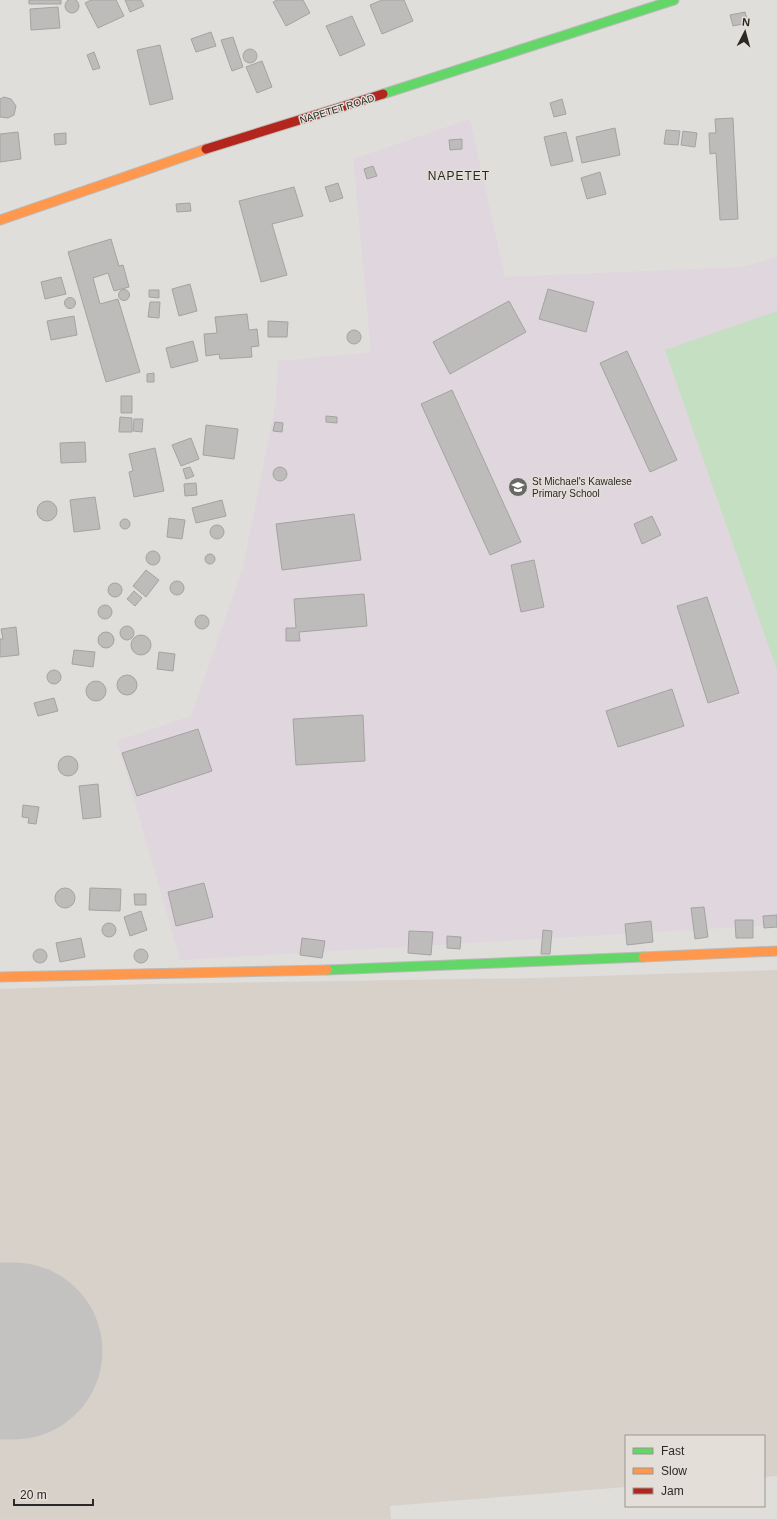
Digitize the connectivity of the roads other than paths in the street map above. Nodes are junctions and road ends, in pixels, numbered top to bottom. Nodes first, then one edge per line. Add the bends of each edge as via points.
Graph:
1 (674, 0) edge
2 (0, 220) edge
3 (777, 951) edge
4 (0, 977) edge

1 - 2 street, NAPETET ROAD via 483,63 209,148
3 - 4 street via 396,968

